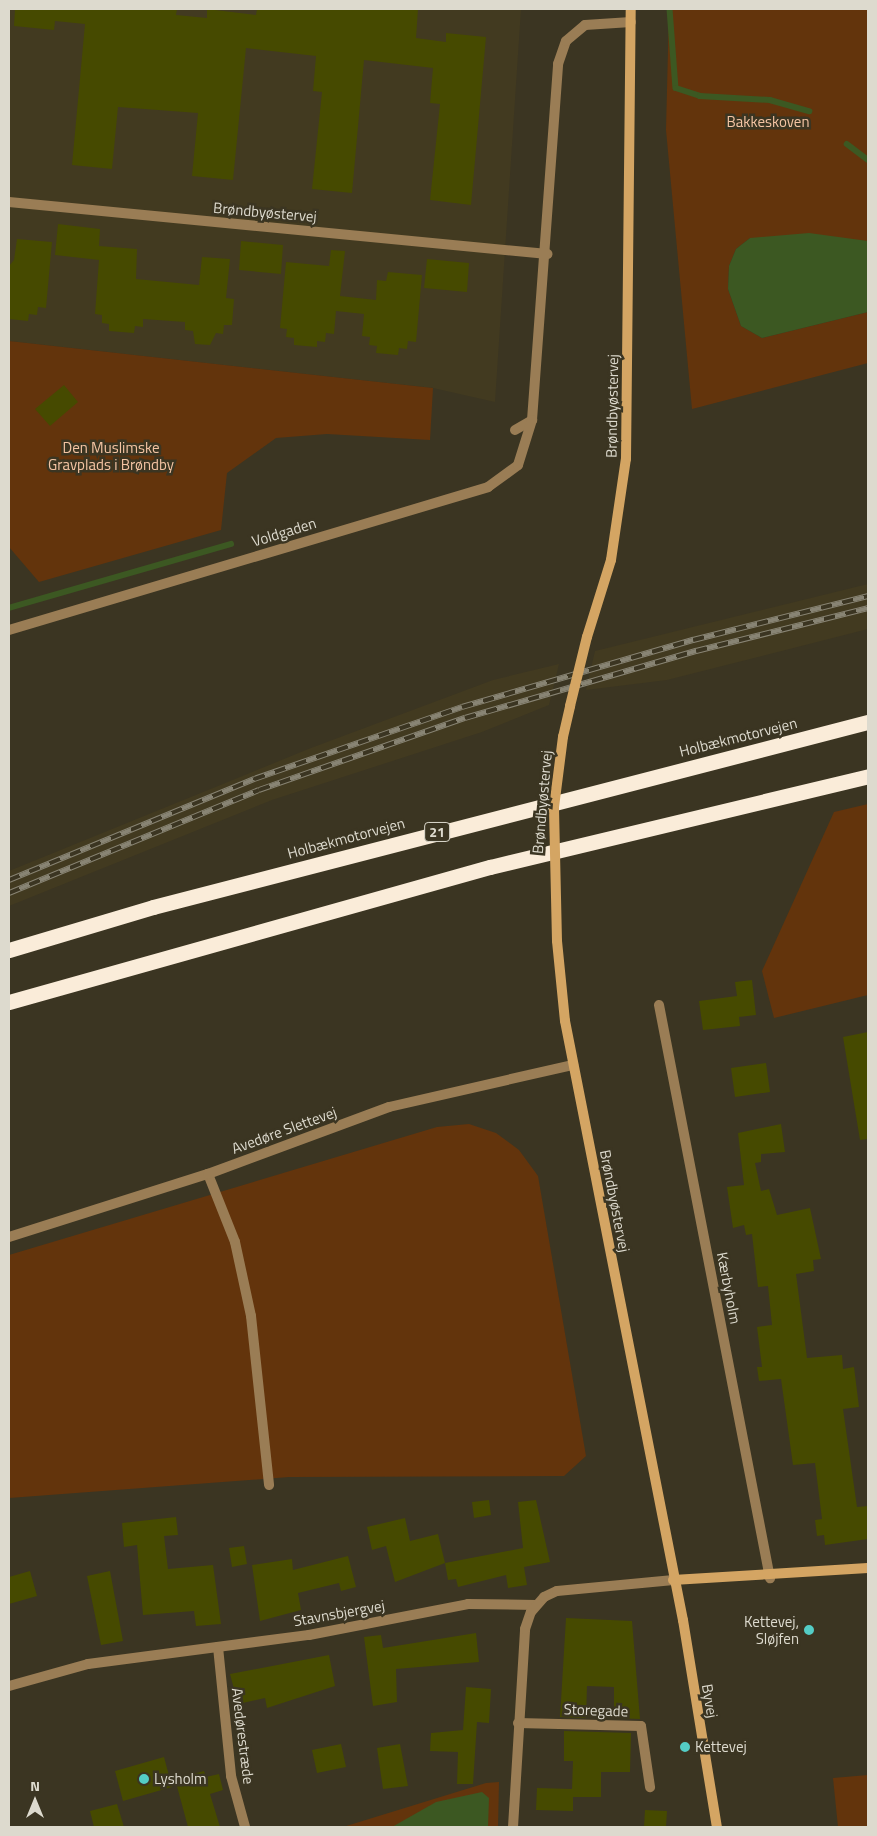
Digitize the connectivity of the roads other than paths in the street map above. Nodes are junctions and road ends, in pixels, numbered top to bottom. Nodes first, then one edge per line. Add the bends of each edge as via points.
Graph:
1 (631, 9) edge
2 (631, 22) junction
3 (9, 202) edge
4 (548, 254) junction
5 (532, 420) junction
6 (515, 430) dead end
7 (9, 630) edge
8 (868, 722) edge
9 (868, 776) edge
10 (9, 950) edge
11 (9, 1002) edge
12 (659, 1005) dead end
13 (573, 1064) junction
14 (208, 1174) junction
15 (9, 1237) edge
16 (269, 1485) dead end
17 (868, 1568) edge
18 (770, 1578) junction
19 (673, 1580) junction
20 (536, 1605) junction
21 (218, 1647) junction
22 (9, 1686) edge
23 (518, 1723) junction
24 (650, 1787) dead end
25 (245, 1827) edge
26 (514, 1827) edge
27 (718, 1827) edge

1 - 2 street, Brøndbyøstervej
2 - 4 street via 585,25 563,49 556,80
2 - 13 street, Brøndbyøstervej, bridge via 626,460 611,560 587,637 563,737 554,826 557,941
3 - 4 street, Brøndbyøstervej
4 - 5 street
5 - 6 street
5 - 7 street, Voldgaden via 518,465 488,487
8 - 10 highway, Holbækmotorvejen / 21 via 172,902
9 - 11 highway via 490,867
12 - 18 street, Kærbyholm
13 - 14 street, Avedøre Slettevej via 390,1107
13 - 19 street, Brøndbyøstervej
14 - 15 street, Avedøre Slettevej
14 - 16 street via 235,1242 251,1316
17 - 18 street
18 - 19 street
19 - 20 street via 557,1591
19 - 27 street, Byvej
20 - 21 street, Stavnsbjergvej via 480,1602 309,1635
20 - 23 street via 525,1629
21 - 22 street, Stavnsbjergvej via 88,1664
21 - 25 street, Avedørestræde via 231,1776
23 - 24 street, Storegade via 641,1726
23 - 26 street

